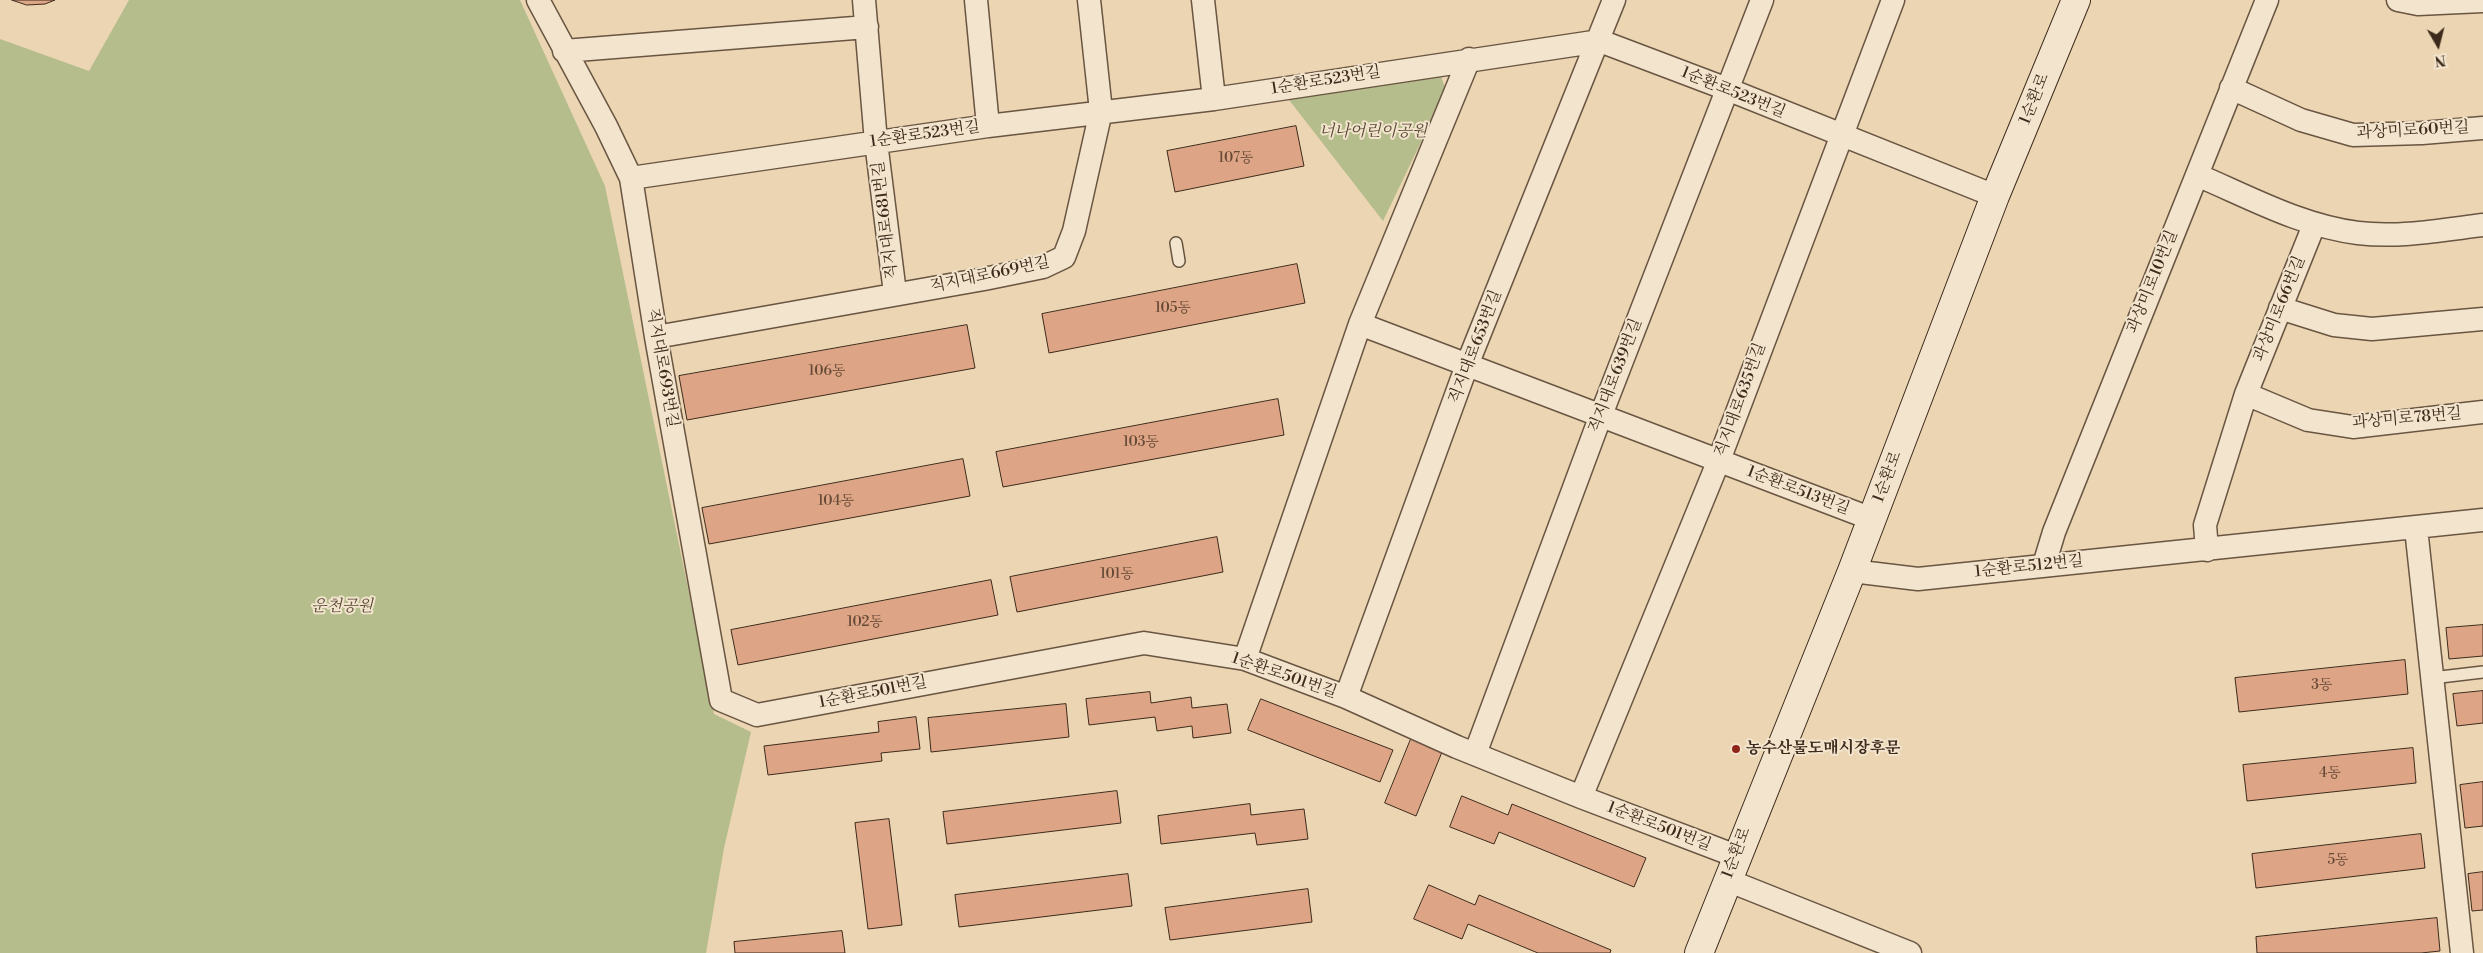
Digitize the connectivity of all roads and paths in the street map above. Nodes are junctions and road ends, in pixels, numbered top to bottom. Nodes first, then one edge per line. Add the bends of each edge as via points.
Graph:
1 (538, 0) edge
2 (864, 0) edge
3 (976, 0) edge
4 (1089, 0) edge
5 (1204, 0) edge
6 (1614, 0) edge
7 (1762, 0) edge
8 (1892, 0) edge
9 (2076, 0) edge
10 (2266, 0) edge
11 (2398, 0) edge
12 (2483, 1) edge
13 (867, 27) junction
14 (1600, 41) junction
15 (564, 51) junction
16 (1469, 59) junction
17 (2232, 88) junction
18 (1727, 89) junction
19 (1214, 99) junction
20 (1102, 111) junction
21 (988, 126) junction
22 (2483, 128) edge
23 (1840, 135) junction
24 (876, 142) junction
25 (2197, 175) junction
26 (631, 178) junction
27 (1995, 196) junction
28 (2314, 224) junction
29 (2483, 225) edge
30 (1176, 243) dead end
31 (1179, 261) dead end
32 (895, 293) junction
33 (2280, 308) junction
34 (2483, 319) edge
35 (1360, 324) junction
36 (656, 337) junction
37 (1467, 365) junction
38 (2246, 394) junction
39 (2483, 412) edge
40 (1601, 415) junction
41 (1718, 460) junction
42 (1872, 518) junction
43 (2483, 520) edge
44 (2416, 528) junction
45 (2207, 550) junction
46 (2044, 565) junction
47 (1852, 571) junction
48 (1245, 659) junction
49 (2483, 672) edge
50 (2432, 678) junction
51 (1346, 697) junction
52 (720, 700) joint
53 (1475, 754) junction
54 (1581, 798) junction
55 (1731, 868) junction
56 (1699, 953) edge
57 (1910, 953) edge
58 (2462, 953) edge

1 - 15 street, 직지대로693번길
2 - 13 street, 직지대로681번길
3 - 21 street
4 - 20 street, 직지대로669번길
5 - 19 street
6 - 14 street, 직지대로653번길
7 - 18 street, 직지대로639번길
8 - 23 street, 직지대로635번길
9 - 27 street, 1순환로
10 - 17 street, 과상미로10번길
11 - 12 street via 2418,4
13 - 15 street
13 - 24 street, 직지대로681번길
14 - 16 street, 1순환로523번길
14 - 18 street, 1순환로523번길
14 - 37 street, 직지대로653번길
15 - 26 street, 직지대로693번길
16 - 19 street, 1순환로523번길
16 - 35 street
17 - 22 street, 과상미로60번길 via 2301,120 2352,135 2422,134
17 - 25 street, 과상미로10번길
18 - 23 street, 1순환로523번길
18 - 40 street, 직지대로639번길
19 - 20 street, 1순환로523번길
20 - 21 street, 1순환로523번길
20 - 32 street, 직지대로669번길 via 1074,231 1064,257 1043,267
21 - 24 street, 1순환로523번길
23 - 27 street, 1순환로523번길
23 - 41 street, 직지대로635번길
24 - 26 street, 1순환로523번길
24 - 32 street, 직지대로681번길
25 - 28 street
25 - 46 street, 과상미로10번길 via 2141,309
26 - 36 street, 직지대로693번길
27 - 42 street, 1순환로
28 - 29 street via 2358,233 2389,235
28 - 33 street, 과상미로66번길
30 - 31 lane
32 - 36 street, 직지대로669번길
33 - 34 street via 2334,325 2372,329
33 - 38 street, 과상미로66번길
35 - 37 street, 1순환로513번길
35 - 48 street
36 - 52 street, 직지대로693번길
37 - 40 street, 1순환로513번길
37 - 51 street, 직지대로653번길
38 - 39 street, 과상미로78번길 via 2308,420 2354,427
38 - 45 street via 2206,525
40 - 41 street, 1순환로513번길
40 - 53 street, 직지대로639번길
41 - 42 street, 1순환로513번길
41 - 54 street, 직지대로635번길
42 - 47 street, 1순환로
43 - 44 street, 1순환로512번길
44 - 45 street, 1순환로512번길
44 - 50 street
45 - 46 street, 1순환로512번길
46 - 47 street, 1순환로512번길 via 1918,580
47 - 55 street, 1순환로
48 - 51 street, 1순환로501번길
48 - 52 street, 1순환로501번길 via 1144,643 757,715
49 - 50 lane
50 - 58 street
51 - 53 street, 1순환로501번길
53 - 54 street, 1순환로501번길
54 - 55 street, 1순환로501번길
55 - 56 street, 1순환로
55 - 57 street, 1순환로501번길

